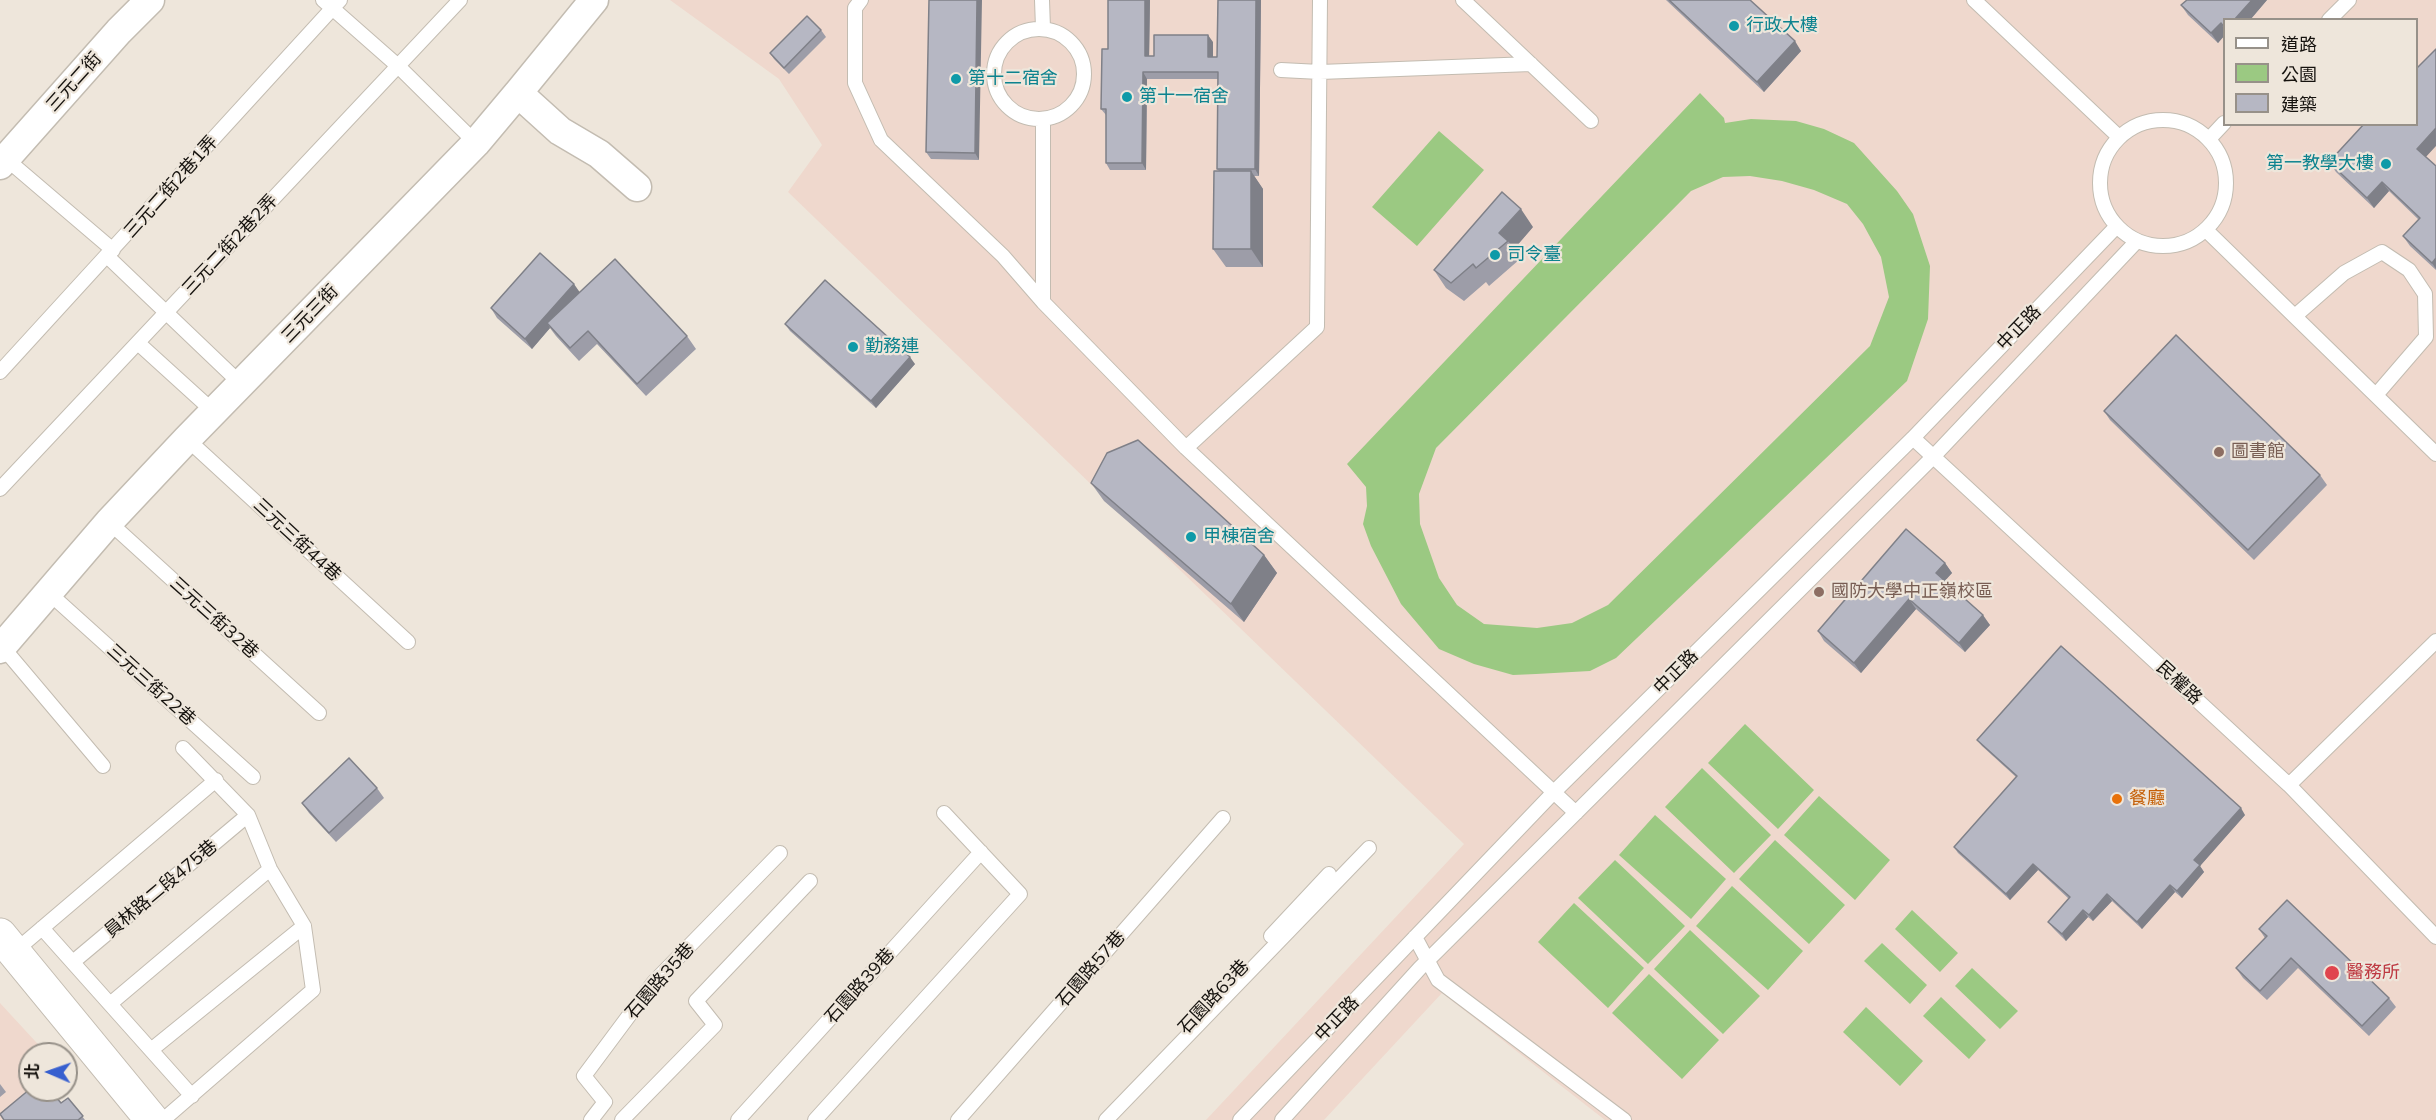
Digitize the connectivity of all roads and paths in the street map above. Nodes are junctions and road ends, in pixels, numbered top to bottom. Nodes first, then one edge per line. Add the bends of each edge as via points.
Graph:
1 (150, 0) edge
2 (460, 0) edge
3 (594, 0) edge
4 (861, 0) edge
5 (1042, 0) edge
6 (1320, 0) edge
7 (1463, 0) edge
8 (1974, 0) edge
9 (2349, 0) edge
10 (332, 3) edge
11 (2331, 18) edge
12 (1043, 28) junction
13 (1530, 64) junction
14 (398, 66) junction
15 (1281, 70) dead end
16 (1320, 72) junction
17 (518, 93) junction
18 (1043, 121) junction
19 (1591, 121) dead end
20 (2223, 124) edge
21 (2119, 136) junction
22 (2209, 139) junction
23 (476, 143) junction
24 (2, 159) edge
25 (637, 187) dead end
26 (2116, 227) junction
27 (2206, 230) junction
28 (2136, 242) junction
29 (110, 253) junction
30 (1042, 302) junction
31 (166, 313) junction
32 (2295, 316) junction
33 (138, 343) junction
34 (0, 372) edge
35 (241, 384) junction
36 (2376, 395) junction
37 (214, 412) junction
38 (1913, 438) junction
39 (187, 439) junction
40 (1186, 448) junction
41 (2436, 454) edge
42 (1934, 457) junction
43 (0, 489) edge
44 (109, 522) junction
45 (49, 593) junction
46 (2436, 641) edge
47 (408, 642) dead end
48 (1, 647) edge
49 (319, 713) dead end
50 (183, 748) dead end
51 (103, 766) dead end
52 (252, 777) dead end
53 (216, 780) junction
54 (2289, 785) junction
55 (1553, 793) junction
56 (944, 813) dead end
57 (1576, 813) junction
58 (248, 815) junction
59 (1223, 818) dead end
60 (1370, 848) dead end
61 (981, 852) junction
62 (780, 853) dead end
63 (270, 869) junction
64 (1329, 874) dead end
65 (810, 881) dead end
66 (304, 926) junction
67 (42, 928) junction
68 (1415, 937) junction
69 (2436, 937) edge
70 (7, 943) edge
71 (73, 962) junction
72 (110, 1004) junction
73 (151, 1050) junction
74 (192, 1096) junction
75 (152, 1120) edge
76 (164, 1120) edge
77 (591, 1120) edge
78 (622, 1120) edge
79 (738, 1120) edge
80 (815, 1120) edge
81 (958, 1120) edge
82 (1098, 1120) edge
83 (1106, 1120) edge
84 (1240, 1120) edge
85 (1282, 1120) edge
86 (1624, 1120) edge

1 - 24 street, 三元二街
2 - 14 lane, 三元二街2巷2弄
3 - 17 street, 三元三街
4 - 30 lane via 855,8 855,83 881,140 1003,256
5 - 12 lane
6 - 16 lane
7 - 13 lane
8 - 21 lane
9 - 11 lane
10 - 14 lane
10 - 29 lane, 三元二街2巷1弄
12 - 18 lane via 1067,37 1083,58 1084,84 1072,107
12 - 18 lane via 1017,34 999,52 994,77 1002,102 1023,117
13 - 16 lane
13 - 19 lane
14 - 23 lane
14 - 31 lane, 三元二街2巷2弄
15 - 16 lane
16 - 40 lane via 1317,327
17 - 23 street, 三元三街
17 - 25 street via 560,131 599,154
18 - 30 lane
20 - 22 lane
21 - 22 lane via 2136,125 2175,120
21 - 26 lane via 2100,171 2099,192
22 - 27 lane via 2223,165 2226,195 2219,214
23 - 35 street, 三元三街
24 - 29 lane
26 - 28 lane
26 - 38 lane, 中正路
27 - 28 lane via 2173,247
27 - 32 lane
28 - 42 lane, 中正路
29 - 31 lane
29 - 34 lane, 三元二街2巷1弄
30 - 40 lane
31 - 33 lane, 三元二街2巷2弄
31 - 35 lane
32 - 36 lane
32 - 36 lane via 2344,273 2382,252 2409,270 2425,294 2426,337
33 - 37 lane
33 - 43 lane, 三元二街2巷2弄
35 - 37 street, 三元三街
36 - 41 lane
37 - 39 street, 三元三街
38 - 42 lane, 民權路
38 - 55 lane, 中正路
39 - 44 street, 三元三街
39 - 47 lane, 三元三街44巷
40 - 55 lane
42 - 54 lane, 民權路
42 - 57 lane, 中正路
44 - 45 street, 三元三街
44 - 49 lane, 三元三街32巷
45 - 48 street, 三元三街
45 - 52 lane, 三元三街22巷
46 - 54 lane
48 - 51 lane
50 - 53 lane
53 - 58 lane
53 - 67 lane
54 - 69 lane, 民權路
55 - 57 lane
55 - 68 lane, 中正路
56 - 61 lane
57 - 85 lane, 中正路 via 1420,968
58 - 63 lane
58 - 71 lane, 員林路二段475巷
59 - 81 lane, 石園路57巷
60 - 83 lane
61 - 79 lane, 石園路39巷
61 - 80 lane via 1020,894
62 - 77 lane, 石園路35巷 via 654,982 584,1076 604,1102
63 - 66 lane
63 - 72 lane
64 - 82 lane, 石園路63巷
65 - 78 lane via 696,1001 715,1025
66 - 73 lane
66 - 74 lane via 314,990
67 - 70 lane
67 - 71 lane
68 - 84 lane, 中正路
68 - 86 lane via 1438,980
70 - 75 main road
71 - 72 lane
72 - 73 lane
73 - 74 lane
74 - 76 lane

